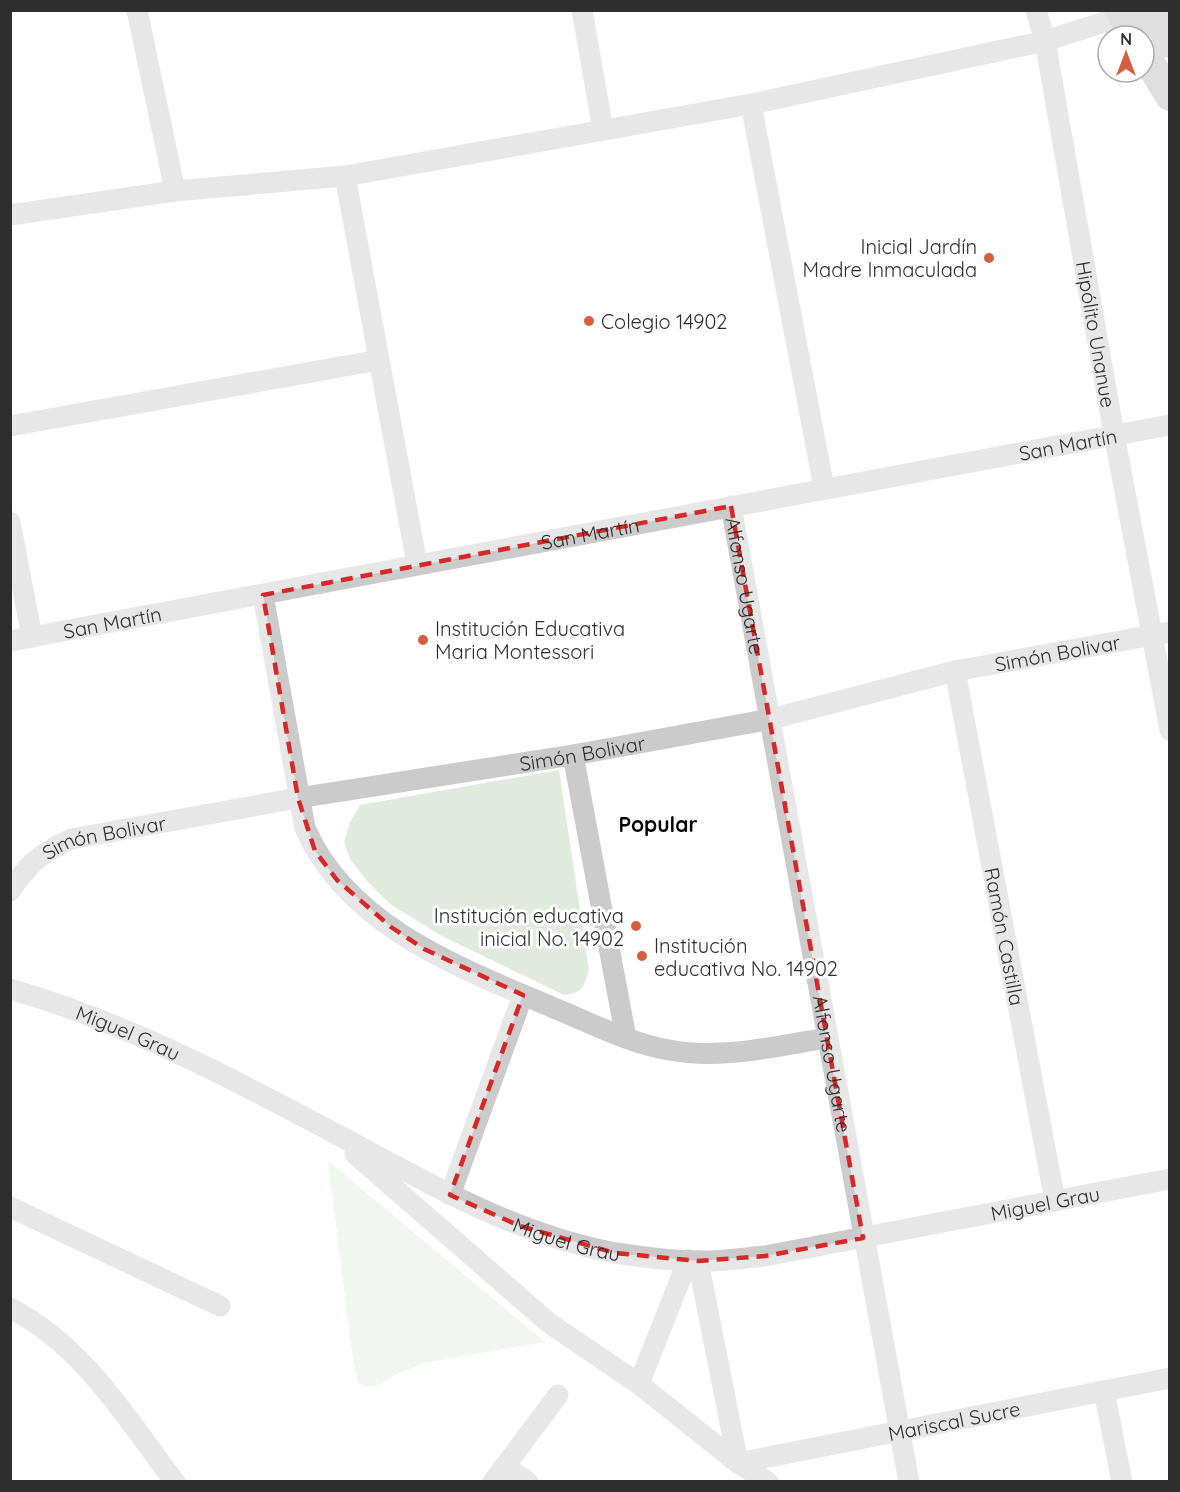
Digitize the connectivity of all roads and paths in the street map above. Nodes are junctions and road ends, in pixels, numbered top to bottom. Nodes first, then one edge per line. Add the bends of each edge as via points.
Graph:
1 (582, 10) edge
2 (1036, 10) edge
3 (1153, 10) edge
4 (144, 12) edge
5 (1130, 19) edge
6 (1045, 41) junction
7 (1170, 43) edge
8 (1156, 73) edge
9 (1170, 96) edge
10 (751, 104) junction
11 (603, 130) junction
12 (345, 176) junction
13 (176, 191) junction
14 (10, 215) edge
15 (379, 360) junction
16 (1170, 425) edge
17 (10, 426) edge
18 (1114, 434) junction
19 (824, 488) junction
20 (731, 506) junction
21 (10, 522) edge
22 (417, 564) junction
23 (263, 595) junction
24 (1161, 633) edge
25 (32, 637) junction
26 (10, 641) edge
27 (955, 671) junction
28 (771, 719) junction
29 (1170, 730) edge
30 (573, 755) junction
31 (298, 798) junction
32 (10, 891) edge
33 (10, 989) edge
34 (523, 995) junction
35 (626, 1038) junction
36 (827, 1038) junction
37 (328, 1130) junction
38 (1170, 1179) edge
39 (450, 1195) junction
40 (1055, 1201) junction
41 (10, 1207) edge
42 (863, 1239) junction
43 (693, 1261) junction
44 (220, 1306) dead end
45 (10, 1308) edge
46 (1170, 1378) edge
47 (639, 1384) junction
48 (1104, 1391) junction
49 (558, 1395) dead end
50 (900, 1431) junction
51 (738, 1463) junction
52 (499, 1474) edge
53 (175, 1482) edge
54 (528, 1482) edge
55 (768, 1482) edge
56 (909, 1482) edge
57 (1122, 1482) edge

1 - 11 street
2 - 6 street, Hipólito Unanue
3 - 7 main road
4 - 13 street
5 - 6 street
6 - 10 street
6 - 18 street, Hipólito Unanue
8 - 9 main road
10 - 11 street
10 - 19 street
11 - 12 street
12 - 13 street
12 - 15 street
13 - 14 street
15 - 17 street
15 - 22 street
16 - 18 street, San Martín
18 - 19 street, San Martín
18 - 24 street, Hipólito Unanue
19 - 20 street, San Martín
20 - 22 street, San Martín
20 - 28 street, Alfonso Ugarte
21 - 25 street
22 - 23 street, San Martín
23 - 25 street, San Martín
23 - 31 street
24 - 27 street, Simón Bolivar
24 - 29 street, Hipólito Unanue
25 - 26 street, San Martín
27 - 28 street, Simón Bolivar
27 - 40 street, Ramón Castilla
28 - 30 street, Simón Bolivar
28 - 36 street, Alfonso Ugarte
30 - 31 street, Simón Bolivar
30 - 35 street
31 - 32 street, Simón Bolivar via 71,839 47,850 30,864
31 - 34 street via 315,851 337,880 367,908 424,949
33 - 37 street, Miguel Grau via 56,1002 153,1041
34 - 35 street
34 - 39 street
35 - 36 street via 669,1050 706,1054
36 - 42 street, Alfonso Ugarte
37 - 39 street, Miguel Grau
37 - 47 street via 549,1323
38 - 40 street, Miguel Grau
39 - 43 street, Miguel Grau via 520,1226 569,1241 615,1253
40 - 42 street, Miguel Grau
41 - 44 street
42 - 43 street, Miguel Grau via 765,1256
42 - 50 street, Alfonso Ugarte
43 - 47 street
43 - 51 street
45 - 53 street via 61,1341 90,1371
46 - 48 street, Mariscal Sucre
47 - 51 street
48 - 50 street, Mariscal Sucre
48 - 57 street
49 - 52 street
50 - 51 street, Mariscal Sucre
50 - 56 street, Alfonso Ugarte
51 - 55 street
52 - 54 street

